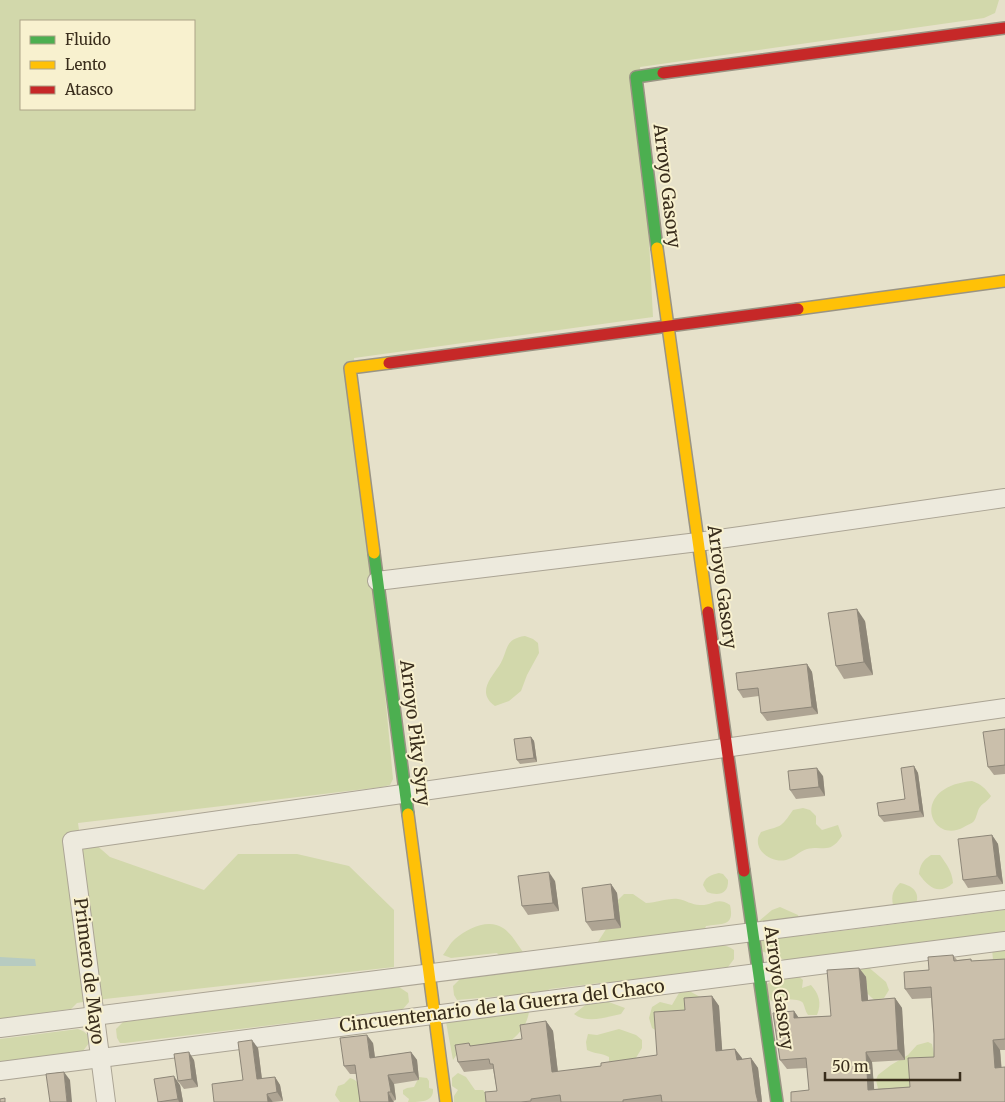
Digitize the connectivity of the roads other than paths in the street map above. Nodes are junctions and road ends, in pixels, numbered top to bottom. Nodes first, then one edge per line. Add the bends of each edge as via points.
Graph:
1 (1005, 28) edge
2 (1005, 281) edge
3 (667, 326) junction
4 (1005, 498) edge
5 (698, 542) junction
6 (377, 581) junction
7 (1005, 708) edge
8 (727, 747) junction
9 (405, 793) junction
10 (1005, 900) edge
11 (754, 933) junction
12 (1005, 941) edge
13 (428, 973) junction
14 (759, 973) junction
15 (434, 1015) junction
16 (95, 1016) junction
17 (0, 1028) edge
18 (100, 1058) junction
19 (0, 1071) edge
20 (106, 1102) edge
21 (446, 1102) edge
22 (776, 1102) edge

1 - 3 street, Arroyo Gasory via 636,77
2 - 3 street
3 - 5 street, Arroyo Gasory
3 - 6 street, Arroyo Piky Syry via 350,368
4 - 5 street
5 - 6 street
5 - 8 street, Arroyo Gasory
6 - 9 street, Arroyo Piky Syry
7 - 8 street
8 - 9 street
8 - 11 street, Arroyo Gasory
9 - 13 street, Arroyo Piky Syry
9 - 16 street, Primero de Mayo via 72,840
10 - 11 street
11 - 13 street
11 - 14 street, Arroyo Gasory
12 - 14 street, Cincuentenario de la Guerra del Chaco
13 - 15 street, Arroyo Piky Syry
13 - 16 street
14 - 15 street, Cincuentenario de la Guerra del Chaco
14 - 22 street, Arroyo Gasory
15 - 18 street, Cincuentenario de la Guerra del Chaco
15 - 21 street, Arroyo Piky Syry
16 - 17 street
16 - 18 street, Primero de Mayo
18 - 19 street, Cincuentenario de la Guerra del Chaco
18 - 20 street, Primero de Mayo

